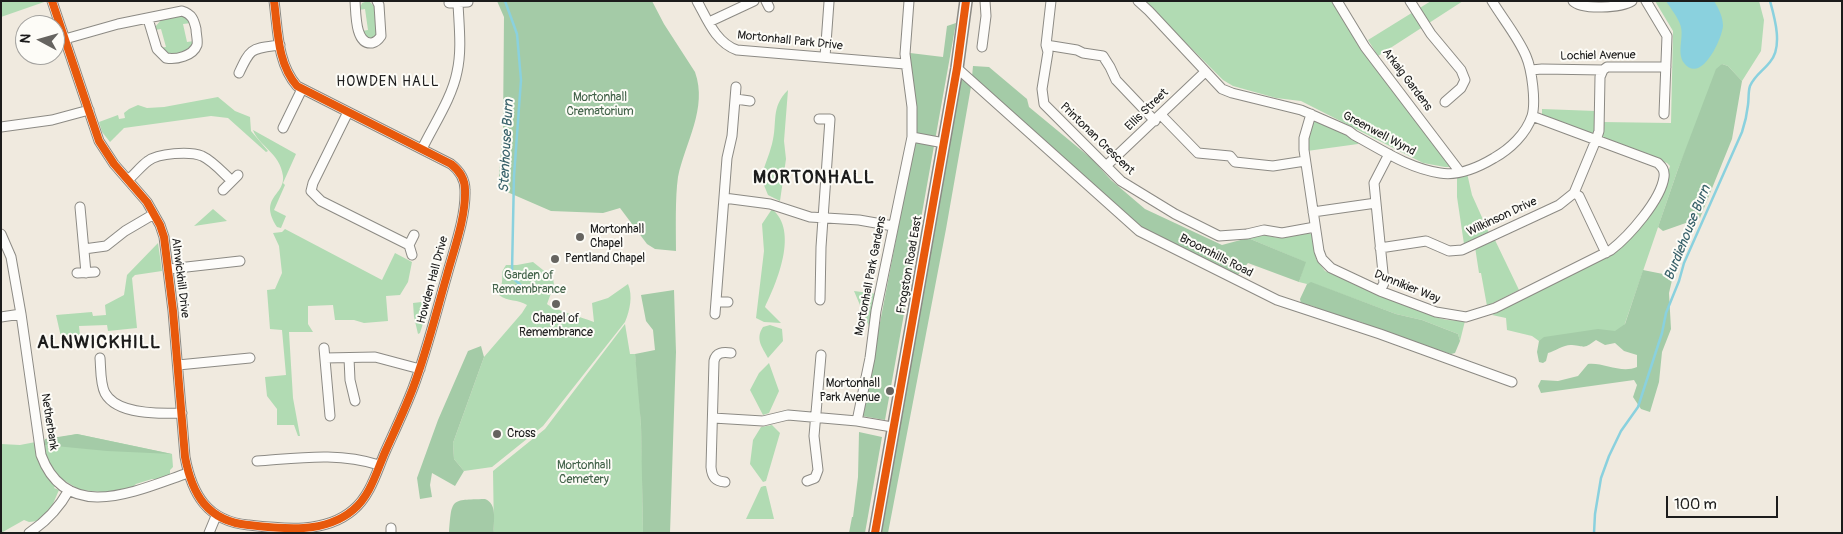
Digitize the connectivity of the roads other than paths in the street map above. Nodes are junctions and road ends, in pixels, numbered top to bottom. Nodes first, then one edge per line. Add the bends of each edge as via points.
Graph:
1 (52, 1) edge
2 (274, 1) edge
3 (354, 1) edge
4 (377, 1) edge
5 (697, 1) edge
6 (754, 1) edge
7 (909, 1) edge
8 (966, 1) edge
9 (985, 1) edge
10 (1051, 1) edge
11 (1138, 1) edge
12 (1338, 1) edge
13 (1410, 1) edge
14 (1492, 1) edge
15 (1573, 1) edge
16 (1632, 1) edge
17 (1646, 1) edge
18 (829, 2) edge
19 (458, 3) edge
20 (56, 15) edge
21 (148, 19) junction
22 (709, 22) junction
23 (65, 39) edge
24 (65, 42) edge
25 (280, 45) junction
26 (1046, 45) junction
27 (982, 47) dead end
28 (825, 57) junction
29 (905, 64) junction
30 (1666, 67) junction
31 (957, 68) junction
32 (1531, 70) junction
33 (1603, 70) junction
34 (1205, 72) junction
35 (239, 73) dead end
36 (736, 88) dead end
37 (302, 89) junction
38 (736, 99) junction
39 (750, 100) dead end
40 (1445, 102) dead end
41 (88, 110) junction
42 (348, 112) junction
43 (1310, 114) junction
44 (1664, 114) dead end
45 (1532, 116) junction
46 (1158, 118) junction
47 (819, 119) dead end
48 (1, 127) edge
49 (283, 128) dead end
50 (912, 137) junction
51 (1596, 140) junction
52 (944, 143) junction
53 (422, 149) junction
54 (1389, 154) junction
55 (1305, 161) junction
56 (1106, 166) junction
57 (1460, 172) junction
58 (128, 180) junction
59 (224, 190) dead end
60 (1574, 193) junction
61 (724, 198) junction
62 (1376, 203) junction
63 (1313, 212) junction
64 (78, 213) dead end
65 (154, 214) junction
66 (824, 219) junction
67 (893, 226) junction
68 (1315, 227) junction
69 (1, 234) edge
70 (414, 235) dead end
71 (409, 245) junction
72 (1380, 248) junction
73 (84, 249) junction
74 (1606, 253) junction
75 (412, 255) dead end
76 (240, 260) dead end
77 (169, 269) junction
78 (86, 273) dead end
79 (1380, 290) junction
80 (820, 300) dead end
81 (716, 302) junction
82 (728, 302) dead end
83 (21, 314) junction
84 (716, 314) dead end
85 (1, 317) edge
86 (324, 348) dead end
87 (731, 353) dead end
88 (821, 356) dead end
89 (100, 358) dead end
90 (250, 358) dead end
91 (325, 358) junction
92 (349, 358) junction
93 (178, 365) junction
94 (420, 370) junction
95 (1512, 382) dead end
96 (355, 401) dead end
97 (182, 413) junction
98 (330, 416) dead end
99 (816, 416) junction
100 (713, 418) junction
101 (857, 421) junction
102 (892, 427) junction
103 (257, 460) dead end
104 (379, 465) junction
105 (188, 473) junction
106 (807, 481) dead end
107 (725, 482) dead end
108 (69, 490) junction
109 (216, 516) junction
110 (318, 530) edge
111 (29, 533) edge
112 (208, 533) edge
113 (874, 533) edge

1 - 20 street, Alnwickhill Drive
2 - 25 street, Howden Hall Drive
3 - 4 street via 359,35 369,43 376,42 381,36
5 - 22 street, Mortonhall Park Drive
6 - 22 street
7 - 29 street, Mortonhall Park Gardens
8 - 31 main road, Frogston Road East
9 - 27 street
10 - 26 street, Printonan Crescent
11 - 34 street, Greenwell Wynd
12 - 57 street, Arkaig Gardens via 1365,47
13 - 40 street via 1465,80
14 - 32 street, Greenwell Wynd
15 - 16 street via 1578,5 1618,6
17 - 30 street via 1667,36
18 - 28 street
19 - 53 street via 457,74
21 - 21 street via 162,56 173,59 188,55 195,48 198,42 194,22 188,13 182,11
21 - 23 street
22 - 28 street, Mortonhall Park Drive via 724,44 737,50
24 - 41 street, Alnwickhill Drive
25 - 35 street via 253,49
25 - 37 street, Howden Hall Drive via 285,68 293,82
26 - 46 street via 1103,56 1116,80
26 - 56 street, Printonan Crescent via 1048,52 1042,89 1044,104
28 - 29 street, Mortonhall Park Drive
29 - 50 street, Mortonhall Park Gardens via 912,107
30 - 33 street, Lochiel Avenue via 1607,67
30 - 44 street
31 - 52 main road, Frogston Road East
31 - 95 street, Broomhills Road via 1139,231 1278,300
32 - 33 street, Lochiel Avenue
32 - 45 street, Greenwell Wynd
33 - 51 street
34 - 43 street, Greenwell Wynd via 1222,89 1232,93
34 - 46 street, Ellis Street
36 - 38 street
37 - 42 street, Howden Hall Drive
37 - 49 street
38 - 39 street
38 - 61 street
41 - 48 street via 52,120
41 - 58 street, Alnwickhill Drive via 103,147
42 - 53 street, Howden Hall Drive
42 - 71 street via 311,191 320,201
43 - 54 street, Greenwell Wynd
43 - 55 street, Dunnikier Way via 1304,138
45 - 51 street
45 - 57 street, Greenwell Wynd via 1524,132 1505,152
46 - 55 street via 1198,153 1230,156 1235,162 1273,166
46 - 56 street, Ellis Street
47 - 66 street via 830,119
50 - 52 street
50 - 67 street, Mortonhall Park Gardens
51 - 60 street
51 - 74 street, Dunnikier Way via 1658,163 1664,176 1652,204 1619,244
52 - 102 main road, Frogston Road East
53 - 94 street, Howden Hall Drive via 455,167 463,181 465,197 455,246
54 - 57 street, Greenwell Wynd via 1415,168 1443,174
54 - 62 street via 1374,183
55 - 63 street, Dunnikier Way
56 - 68 street, Printonan Crescent via 1121,181 1219,236 1264,230 1282,233
58 - 59 street via 149,160 172,154 192,154 235,178
58 - 65 street, Alnwickhill Drive
60 - 72 street, Wilkinson Drive via 1559,205 1462,250 1449,251 1426,241
60 - 74 street via 1579,196
61 - 66 street via 770,204
61 - 81 street
62 - 63 street
62 - 72 street
63 - 68 street, Dunnikier Way
64 - 73 street
65 - 73 street via 106,246
65 - 77 street, Alnwickhill Drive via 164,238
66 - 67 street via 859,220
66 - 80 street
67 - 101 street, Mortonhall Park Gardens
68 - 79 street, Dunnikier Way via 1319,251 1326,265
69 - 83 street, Netherbank via 10,257
70 - 71 street
71 - 75 street
72 - 79 street via 1384,283
73 - 78 street
74 - 79 street, Dunnikier Way via 1486,312 1466,317 1436,312
76 - 77 street
77 - 93 street, Alnwickhill Drive
81 - 82 street
81 - 84 street
83 - 85 street
83 - 108 street, Netherbank via 41,455 50,473
86 - 91 street
87 - 100 street via 723,352 715,357
88 - 99 street
89 - 97 street via 103,386 114,403 153,414
90 - 93 street
91 - 92 street
91 - 98 street
92 - 94 street via 375,356
92 - 96 street
93 - 97 street, Alnwickhill Drive
94 - 104 street, Howden Hall Drive
97 - 105 street, Alnwickhill Drive
99 - 100 street via 788,415 763,421
99 - 101 street
99 - 106 street via 814,443 818,470 815,478
100 - 107 street via 712,475 719,482
101 - 102 street
102 - 113 main road, Frogston Road East
103 - 104 street via 322,456 357,458
104 - 110 street, Howden Hall Drive via 355,508
105 - 108 street, Netherbank via 106,498
105 - 109 street, Alnwickhill Drive via 200,499
108 - 111 street via 53,514
109 - 110 street, Howden Hall Drive via 241,525
109 - 112 street

